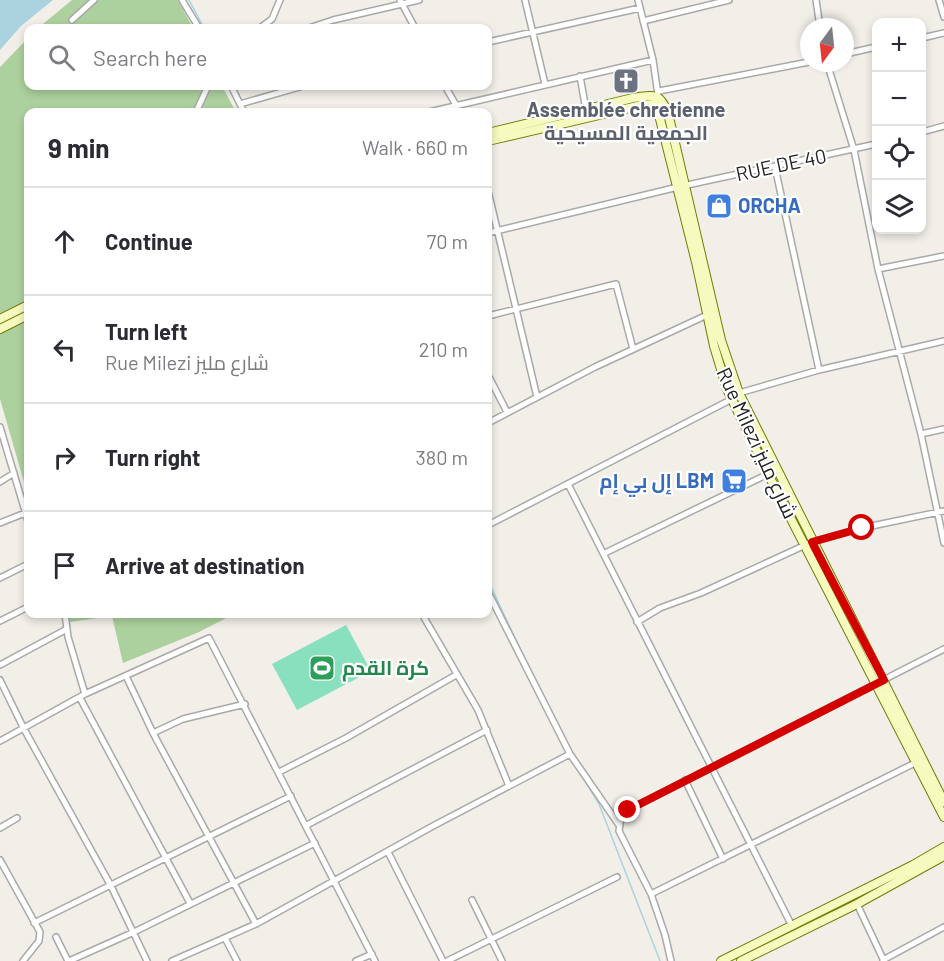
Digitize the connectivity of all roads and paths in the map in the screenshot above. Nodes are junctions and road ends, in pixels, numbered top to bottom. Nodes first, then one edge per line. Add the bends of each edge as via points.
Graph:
1 (94, 0) edge
2 (182, 0) edge
3 (280, 0) edge
4 (419, 0) edge
5 (525, 0) edge
6 (638, 0) edge
7 (729, 0) edge
8 (816, 0) edge
9 (939, 0) edge
10 (401, 2) edge
11 (709, 2) edge
12 (640, 8) junction
13 (944, 17) edge
14 (819, 18) edge
15 (72, 20) dead end
16 (643, 21) junction
17 (197, 24) edge
18 (266, 24) edge
19 (321, 24) edge
20 (413, 24) edge
21 (533, 31) junction
22 (944, 33) edge
23 (926, 37) edge
24 (492, 41) edge
25 (872, 48) edge
26 (854, 52) edge
27 (653, 60) junction
28 (800, 64) edge
29 (830, 72) edge
30 (580, 76) junction
31 (545, 84) junction
32 (206, 90) edge
33 (233, 90) edge
34 (289, 90) edge
35 (448, 90) edge
36 (657, 97) junction
37 (240, 104) junction
38 (457, 105) junction
39 (198, 108) edge
40 (242, 108) edge
41 (445, 108) edge
42 (458, 108) edge
43 (586, 110) junction
44 (944, 126) edge
45 (926, 131) edge
46 (492, 132) edge
47 (492, 140) edge
48 (872, 145) edge
49 (854, 150) junction
50 (774, 166) junction
51 (681, 187) junction
52 (492, 207) edge
53 (498, 231) junction
54 (492, 232) edge
55 (944, 256) edge
56 (878, 269) junction
57 (24, 306) edge
58 (515, 309) junction
59 (492, 315) edge
60 (707, 315) junction
61 (24, 317) edge
62 (0, 320) edge
63 (0, 329) edge
64 (944, 341) edge
65 (633, 349) junction
66 (899, 351) junction
67 (819, 370) junction
68 (492, 383) edge
69 (739, 393) junction
70 (537, 397) junction
71 (732, 399) junction
72 (507, 412) junction
73 (492, 421) edge
74 (0, 427) edge
75 (944, 429) edge
76 (921, 435) junction
77 (14, 473) junction
78 (768, 474) junction
79 (0, 482) edge
80 (568, 484) junction
81 (24, 509) edge
82 (941, 512) edge
83 (24, 513) edge
84 (0, 523) edge
85 (492, 523) edge
86 (809, 543) junction
87 (944, 543) edge
88 (605, 553) junction
89 (24, 566) edge
90 (0, 578) edge
91 (492, 600) edge
92 (24, 609) edge
93 (66, 618) edge
94 (424, 618) edge
95 (0, 621) edge
96 (637, 622) junction
97 (67, 629) junction
98 (944, 650) edge
99 (0, 664) edge
100 (456, 675) junction
101 (126, 676) junction
102 (0, 680) edge
103 (880, 682) junction
104 (83, 696) junction
105 (245, 704) junction
106 (24, 729) junction
107 (487, 730) junction
108 (153, 733) junction
109 (0, 741) edge
110 (570, 754) junction
111 (916, 762) junction
112 (712, 766) junction
113 (279, 772) junction
114 (685, 780) junction
115 (509, 786) junction
116 (291, 796) junction
117 (944, 802) edge
118 (944, 817) edge
119 (17, 818) dead end
120 (307, 825) junction
121 (619, 825) junction
122 (0, 828) edge
123 (210, 836) junction
124 (315, 843) junction
125 (751, 846) junction
126 (944, 847) edge
127 (388, 852) junction
128 (944, 856) edge
129 (165, 858) junction
130 (723, 859) junction
131 (0, 860) edge
132 (617, 877) dead end
133 (334, 880) junction
134 (235, 884) junction
135 (111, 886) junction
136 (651, 894) junction
137 (472, 900) dead end
138 (190, 903) junction
139 (857, 904) junction
140 (34, 923) junction
141 (256, 924) junction
142 (792, 926) junction
143 (944, 927) edge
144 (134, 932) junction
145 (56, 937) dead end
146 (225, 938) junction
147 (491, 940) junction
148 (372, 954) junction
149 (883, 960) edge
150 (23, 961) edge
151 (69, 961) edge
152 (147, 961) edge
153 (172, 961) edge
154 (237, 961) edge
155 (356, 961) edge
156 (375, 961) edge
157 (445, 961) edge
158 (502, 961) edge
159 (671, 961) edge
160 (721, 961) edge
161 (741, 961) edge

1 - 15 street
2 - 17 street
3 - 18 street via 272,20
4 - 10 street
5 - 21 street
6 - 12 street
7 - 11 street
8 - 14 street
9 - 13 street
10 - 19 street
10 - 20 street
11 - 16 street
12 - 16 street
12 - 21 street
16 - 27 street
21 - 24 street
21 - 31 street
22 - 23 street
25 - 26 street
27 - 30 street
27 - 36 street
28 - 36 street
29 - 49 street
30 - 31 street
30 - 43 street
31 - 38 street
32 - 39 street
33 - 37 street
34 - 37 street
35 - 38 street
36 - 43 street via 633,98
36 - 47 street via 633,107
36 - 51 street, Rue Milezi شارع مليز via 668,113
37 - 40 street
38 - 41 street
38 - 42 street
43 - 46 street
44 - 45 street
48 - 49 street, RUE DE 40
49 - 50 street, RUE DE 40
49 - 56 street
50 - 51 street, RUE DE 40
50 - 67 street
51 - 53 street, RUE DE 40
51 - 60 street, Rue Milezi شارع مليز
51 - 69 street, Rue Milezi شارع مليز
52 - 53 street
53 - 54 street, RUE DE 40
53 - 58 street
55 - 56 street
56 - 66 street
57 - 62 street
58 - 59 street
58 - 65 street via 616,284
58 - 70 street
60 - 65 street
60 - 71 street, Rue Milezi شارع مليز
61 - 63 street
64 - 66 street
65 - 70 street
66 - 67 street
66 - 76 street
67 - 69 street
68 - 72 street
69 - 71 street
69 - 86 street, Rue Milezi شارع مليز
70 - 72 street
71 - 78 street, Rue Milezi شارع مليز
71 - 80 street
72 - 73 street
74 - 77 street
75 - 76 street
76 - 82 street
77 - 79 street
77 - 81 street
78 - 86 street, Rue Milezi شارع مليز
78 - 88 street
80 - 85 street
80 - 88 street
82 - 86 street
82 - 87 street
83 - 84 street
86 - 96 street via 660,608
86 - 103 street, Rue Milezi شارع مليز
88 - 96 street
89 - 90 street
91 - 110 street
92 - 95 street
93 - 97 street
94 - 100 street
96 - 112 street
97 - 99 street
97 - 104 street
98 - 103 street
100 - 107 street
100 - 113 street
101 - 104 street
101 - 105 street via 209,638
101 - 108 street
102 - 106 street
103 - 111 street, Rue Milezi شارع مليز
103 - 112 street
103 - 117 street, Rue Milezi شارع مليز
104 - 106 street
104 - 129 street
105 - 108 street via 183,719
105 - 113 street
106 - 109 street
106 - 135 street
107 - 115 street
107 - 120 street
108 - 123 street
110 - 115 street
110 - 121 street
111 - 118 street, Rue Milezi شارع مليز
111 - 125 street
112 - 114 street
112 - 125 street
113 - 116 street
114 - 121 street via 628,810
114 - 130 street
115 - 127 street
116 - 120 street
116 - 123 street
119 - 122 street
120 - 124 street
121 - 136 street
123 - 129 street
123 - 134 street
124 - 133 street
124 - 134 street
125 - 130 street
125 - 142 street
126 - 142 street
127 - 133 street
127 - 157 street
128 - 139 street
129 - 135 street
129 - 138 street
130 - 136 street
131 - 140 street
132 - 147 street
133 - 141 street
133 - 148 street
134 - 138 street
134 - 141 street
135 - 140 street
135 - 144 street
136 - 159 street
137 - 147 street
138 - 144 street
139 - 149 street
139 - 161 street
140 - 150 street via 40,938
141 - 146 street
142 - 160 street
143 - 149 street
144 - 151 street
144 - 152 street
145 - 151 street
146 - 153 street
146 - 154 street
147 - 157 street
147 - 158 street
148 - 155 street
148 - 156 street

